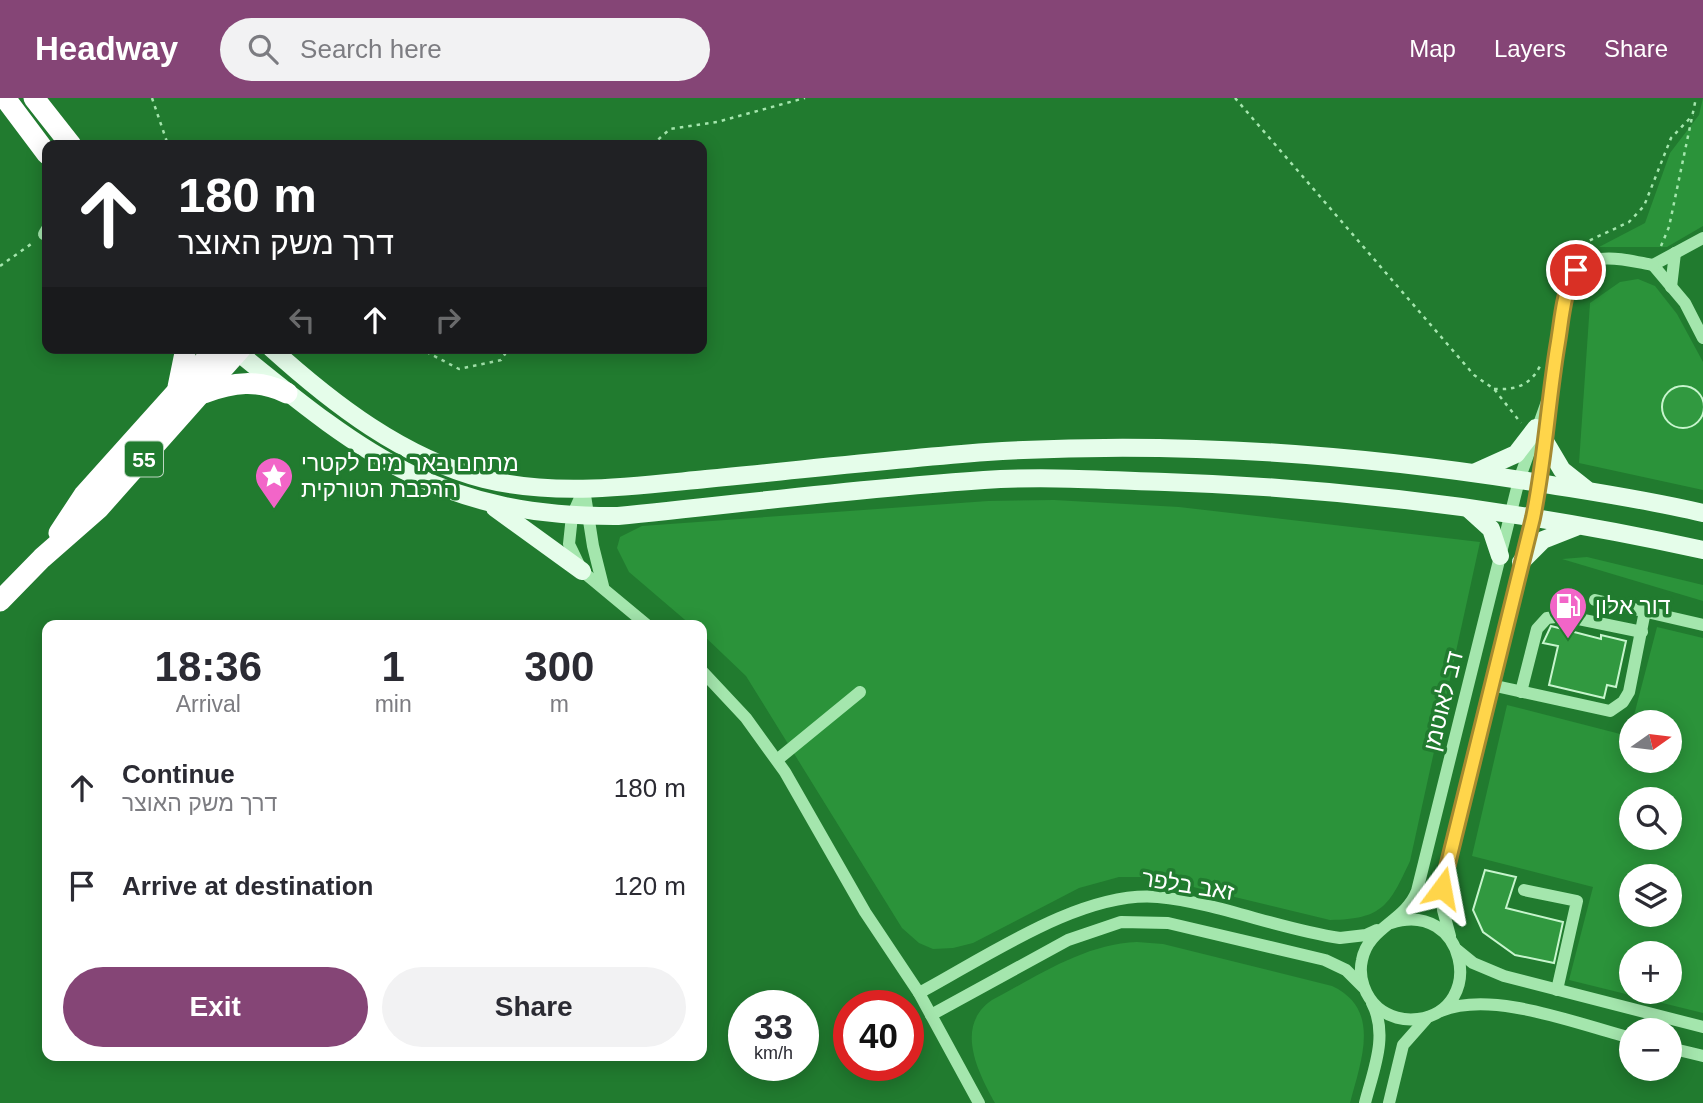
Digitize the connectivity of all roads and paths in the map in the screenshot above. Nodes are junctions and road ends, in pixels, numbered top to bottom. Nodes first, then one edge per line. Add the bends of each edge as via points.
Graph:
1 (5, 98) edge
2 (34, 98) edge
3 (152, 98) edge
4 (806, 98) edge
5 (1235, 98) edge
6 (1696, 98) edge
7 (67, 140) edge
8 (166, 140) edge
9 (658, 140) edge
10 (42, 147) edge
11 (42, 235) edge
12 (1703, 237) edge
13 (1675, 253) junction
14 (1653, 265) junction
15 (0, 266) edge
16 (1671, 287) junction
17 (1703, 338) edge
18 (185, 354) edge
19 (211, 354) edge
20 (235, 354) edge
21 (243, 354) edge
22 (278, 354) edge
23 (430, 354) edge
24 (505, 354) edge
25 (287, 393) junction
26 (202, 394) junction
27 (175, 395) junction
28 (1538, 436) junction
29 (1474, 473) junction
30 (1520, 480) junction
31 (1540, 483) junction
32 (584, 489) junction
33 (1592, 492) junction
34 (489, 504) junction
35 (1464, 507) junction
36 (1703, 513) edge
37 (1510, 514) junction
38 (572, 516) junction
39 (591, 516) junction
40 (1533, 518) junction
41 (1588, 526) junction
42 (1703, 550) edge
43 (1500, 556) junction
44 (42, 558) junction
45 (1521, 562) junction
46 (582, 571) junction
47 (603, 586) junction
48 (1560, 592) dead end
49 (1595, 600) joint
50 (0, 601) edge
51 (1644, 611) junction
52 (641, 620) edge
53 (1703, 625) edge
54 (1642, 632) junction
55 (707, 676) edge
56 (1491, 685) junction
57 (860, 692) dead end
58 (1521, 692) junction
59 (777, 760) junction
60 (1524, 890) dead end
61 (1387, 925) junction
62 (1455, 946) junction
63 (917, 990) edge
64 (924, 990) edge
65 (1557, 990) junction
66 (1366, 993) junction
67 (924, 1002) edge
68 (1434, 1014) junction
69 (931, 1015) junction
70 (1703, 1027) edge
71 (1619, 1035) edge
72 (1682, 1051) edge
73 (1703, 1056) edge
74 (979, 1103) edge
75 (1365, 1103) edge
76 (1389, 1103) edge

1 - 10 highway
2 - 7 highway
3 - 8 path
4 - 9 path via 717,122 670,129
5 - 28 path via 1474,375 1494,389
6 - 14 path via 1669,228
11 - 15 path
12 - 13 street
13 - 14 street
13 - 16 street
14 - 16 street
14 - 28 street via 1602,257 1576,270 1565,298
16 - 17 street
18 - 27 highway, 55
19 - 27 highway, 55
20 - 26 highway, 55
21 - 25 main road
22 - 32 main road via 341,406 431,461 486,479
23 - 24 path via 459,369 501,360
25 - 26 highway via 250,383
25 - 34 main road via 403,472
26 - 44 highway, 55 via 99,508
27 - 44 highway, 55 via 84,495
28 - 29 main road via 1507,460
28 - 30 street, דב לאוטמן
28 - 31 street, דב לאוטמן
28 - 33 main road via 1565,474
29 - 30 main road
29 - 32 main road via 1339,455 1102,447 987,452
30 - 31 main road
30 - 37 street, דב לאוטמן
31 - 33 main road
31 - 40 street, דב לאוטמן
32 - 38 street
32 - 39 street
33 - 36 main road
34 - 38 main road
34 - 46 main road
35 - 37 main road
35 - 39 main road via 1230,484 999,479
35 - 43 main road via 1486,522
37 - 40 main road
37 - 43 street, דב לאוטמן
38 - 39 main road
38 - 46 street via 569,544
39 - 47 street
40 - 41 main road
40 - 45 street, דב לאוטמן
41 - 42 main road
41 - 45 main road via 1546,538
43 - 61 street, דב לאוטמן via 1418,886 1407,911
44 - 50 highway, 55
45 - 56 street, דב לאוטמן
46 - 47 street
47 - 52 street
48 - 49 path
49 - 51 street
51 - 53 street
51 - 54 street
54 - 58 street via 1564,616 1547,618 1537,629
54 - 58 street via 1629,692 1617,707 1603,711
55 - 59 street
56 - 58 street
56 - 62 street, דב לאוטמן via 1442,888 1443,916
57 - 59 street
59 - 63 street via 865,912
60 - 65 street via 1577,901
61 - 62 street via 1406,919 1422,921 1436,926
61 - 64 street, זאב בלפר via 1366,935 1340,937 1172,899 1118,898 1057,919
61 - 66 street via 1368,944 1362,958
62 - 65 street via 1488,971
62 - 68 street via 1460,981 1449,1002
65 - 70 street
66 - 68 street via 1385,1013 1399,1019
66 - 69 street, זאב בלפר via 1351,974 1325,960 1168,922 1132,920 1079,935
66 - 75 street via 1380,1033
67 - 69 street
68 - 71 street via 1462,1004 1492,1003
68 - 76 street via 1404,1045
69 - 74 street
72 - 73 street

